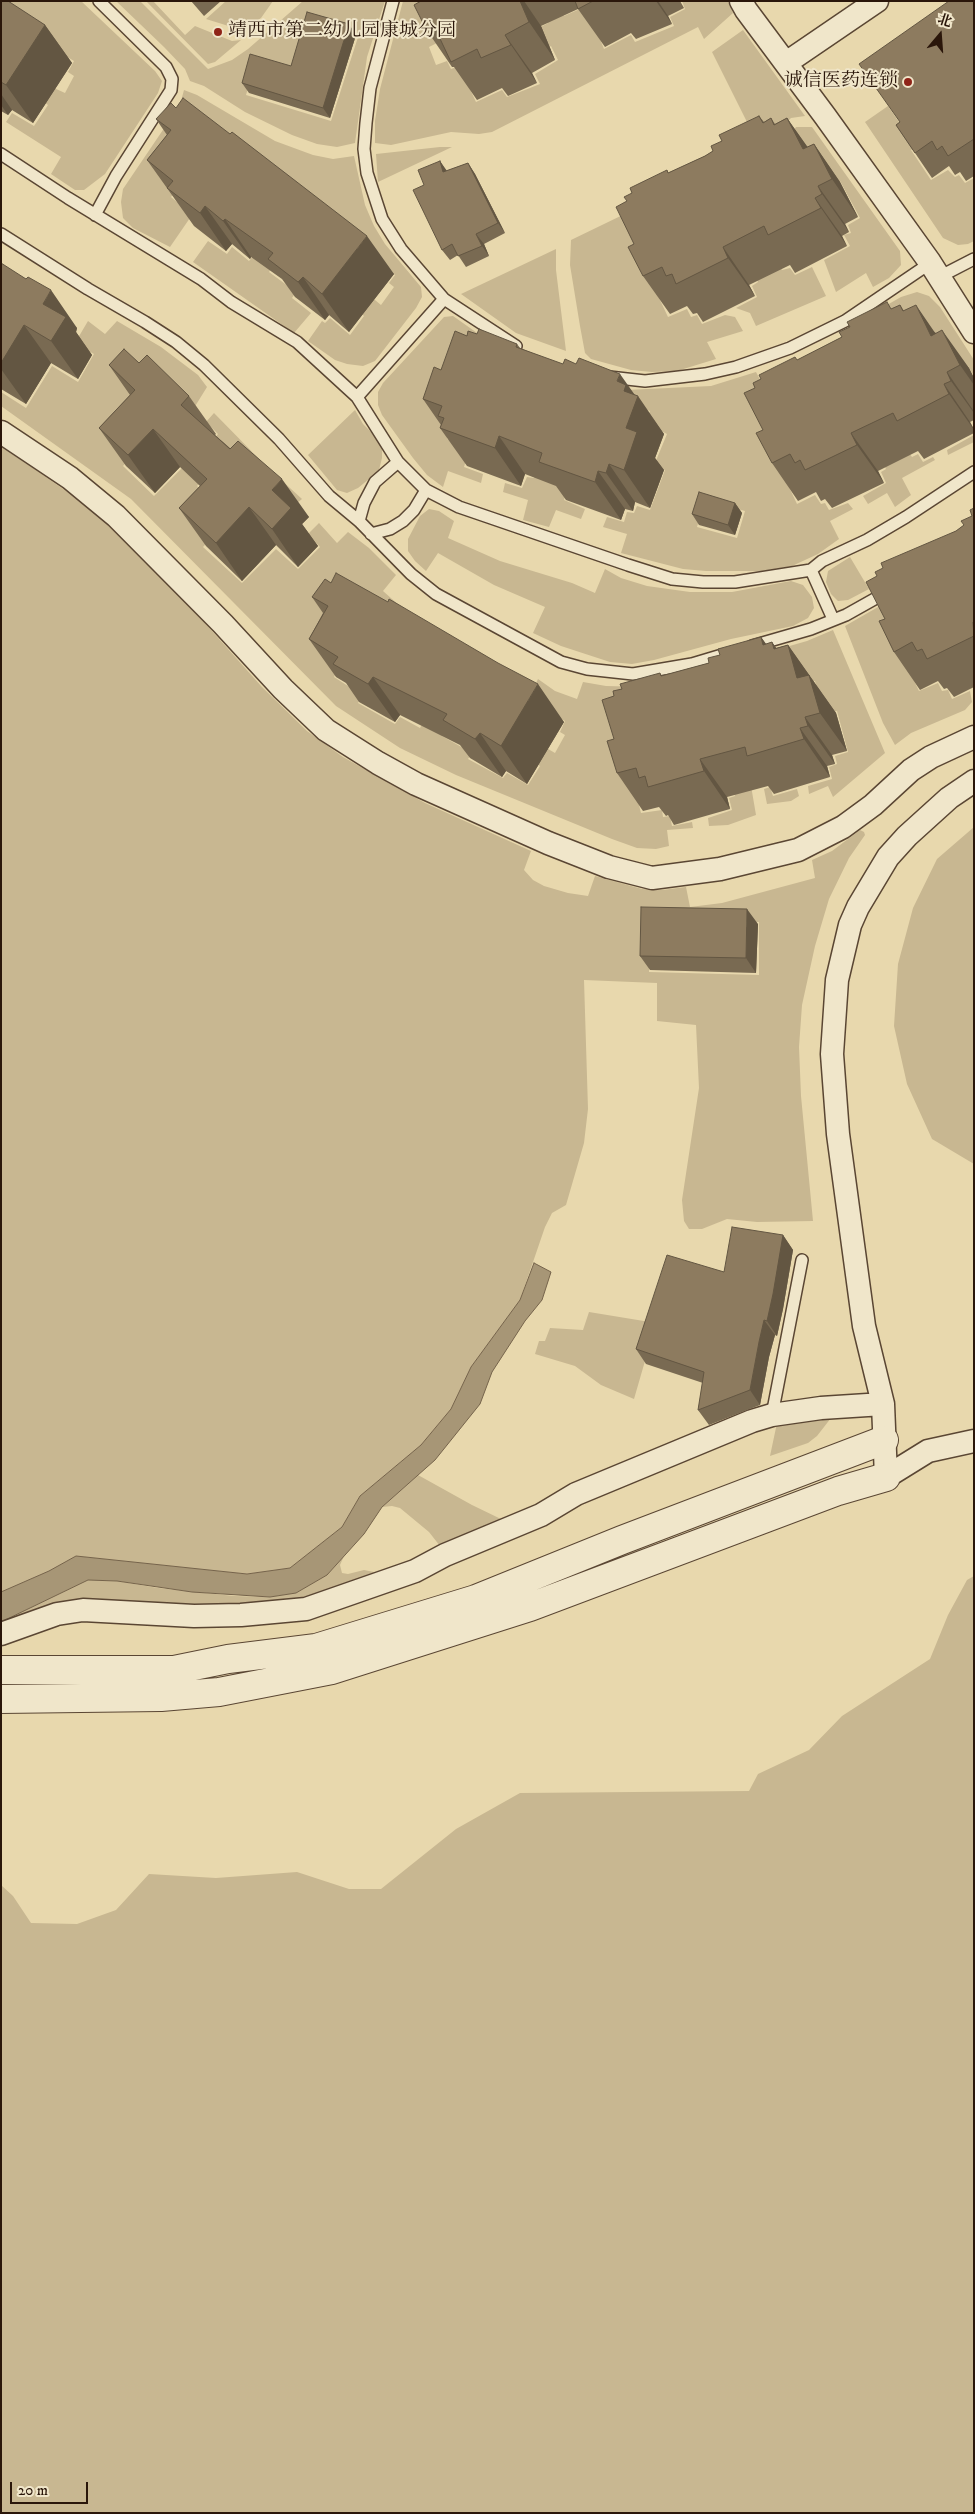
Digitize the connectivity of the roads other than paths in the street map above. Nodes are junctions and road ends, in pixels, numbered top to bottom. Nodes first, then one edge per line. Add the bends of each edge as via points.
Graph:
1 (99, 1) edge
2 (394, 1) edge
3 (741, 1) edge
4 (877, 1) edge
5 (786, 63) junction
6 (1, 154) edge
7 (95, 214) junction
8 (1, 234) edge
9 (974, 258) edge
10 (934, 269) junction
11 (444, 299) junction
12 (974, 332) edge
13 (529, 354) edge
14 (599, 375) edge
15 (357, 397) junction
16 (1, 432) edge
17 (398, 462) junction
18 (974, 472) edge
19 (426, 490) junction
20 (359, 521) junction
21 (371, 534) junction
22 (811, 570) junction
23 (897, 587) edge
24 (833, 619) junction
25 (974, 737) edge
26 (974, 781) edge
27 (802, 1260) dead end
28 (883, 1404) junction
29 (772, 1415) junction
30 (884, 1440) junction
31 (974, 1441) edge
32 (886, 1477) junction
33 (1, 1634) edge
34 (1, 1670) edge
35 (1, 1699) edge

1 - 7 lane via 166,67 172,79 171,90
2 - 11 lane via 370,88 364,149 367,173 382,220 401,249
3 - 5 street
4 - 5 street
5 - 10 street
6 - 7 lane
7 - 15 lane via 297,342
8 - 20 lane via 176,342 223,382 329,496
9 - 10 lane via 958,269
10 - 12 street
10 - 14 lane via 923,268 845,321 790,348 736,367 645,381
11 - 13 lane
11 - 15 lane
15 - 17 lane
16 - 25 street via 70,478 116,516 326,730 416,784 609,868 652,878 720,869 798,850 843,827 931,757
17 - 19 lane
17 - 20 lane via 376,482 364,503
18 - 22 lane via 906,517 822,561
19 - 21 lane via 403,522
19 - 22 lane via 482,516 672,579 735,582
20 - 21 lane
21 - 24 lane via 436,594 561,662 604,672 633,674 692,664 810,629
22 - 24 lane
23 - 24 lane
26 - 28 street via 926,817 888,857 850,925 837,980 832,1054 834,1095 864,1326
27 - 29 lane
28 - 29 street
28 - 30 street
29 - 33 street via 576,1494 540,1515 445,1555 416,1571 306,1609 194,1616 83,1610 57,1614
30 - 32 street
30 - 34 street via 476,1599 316,1648 228,1659 174,1670
31 - 32 street via 928,1451
32 - 35 street via 838,1491 520,1610 332,1670 219,1692 161,1697

